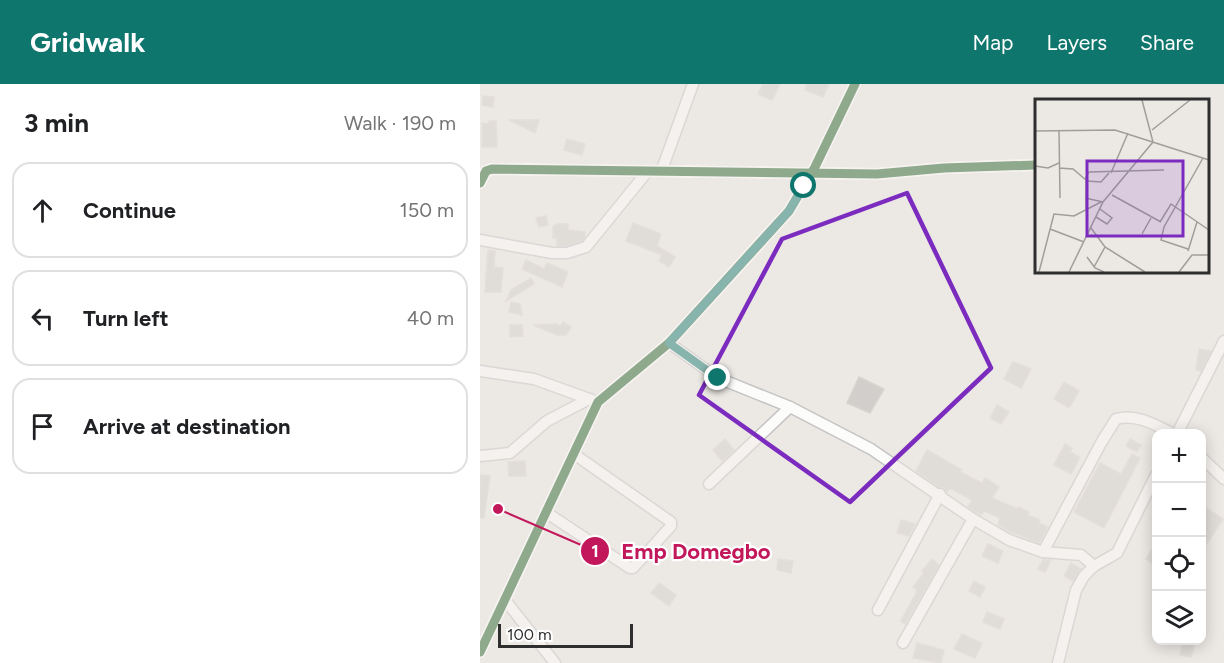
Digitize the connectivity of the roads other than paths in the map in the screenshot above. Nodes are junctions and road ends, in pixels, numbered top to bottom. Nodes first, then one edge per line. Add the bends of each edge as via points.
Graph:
1 (693, 84) edge
2 (855, 84) edge
3 (1035, 165) edge
4 (647, 172) junction
5 (660, 172) junction
6 (812, 174) junction
7 (480, 183) edge
8 (480, 240) edge
9 (1224, 341) edge
10 (669, 343) junction
11 (480, 371) edge
12 (594, 401) junction
13 (790, 407) junction
14 (1165, 429) edge
15 (1178, 429) edge
16 (574, 454) junction
17 (480, 456) edge
18 (1206, 462) edge
19 (1224, 479) edge
20 (1152, 483) edge
21 (709, 484) dead end
22 (940, 494) junction
23 (547, 513) junction
24 (973, 519) junction
25 (1043, 552) junction
26 (1094, 566) junction
27 (505, 600) junction
28 (878, 610) dead end
29 (903, 643) dead end
30 (480, 652) edge
31 (555, 663) edge
32 (1058, 663) edge

1 - 5 street
2 - 6 street
3 - 6 street
4 - 5 street
4 - 7 street via 492,169 486,171
4 - 8 street via 586,247 552,253
5 - 6 street
6 - 10 street via 789,211
9 - 15 street
10 - 12 street
10 - 13 street via 718,378
11 - 12 street via 534,379
12 - 16 street
12 - 17 street via 547,421 510,453
13 - 21 street
13 - 22 street via 871,449
14 - 25 street via 1131,417 1116,419
16 - 23 street
16 - 23 street via 671,522 671,526 630,568
18 - 19 street
20 - 26 street via 1117,553
22 - 24 street
22 - 28 street
23 - 27 street
24 - 25 street via 1009,540
24 - 29 street
25 - 26 street via 1081,555
26 - 32 street via 1076,590
27 - 30 street
27 - 31 street

